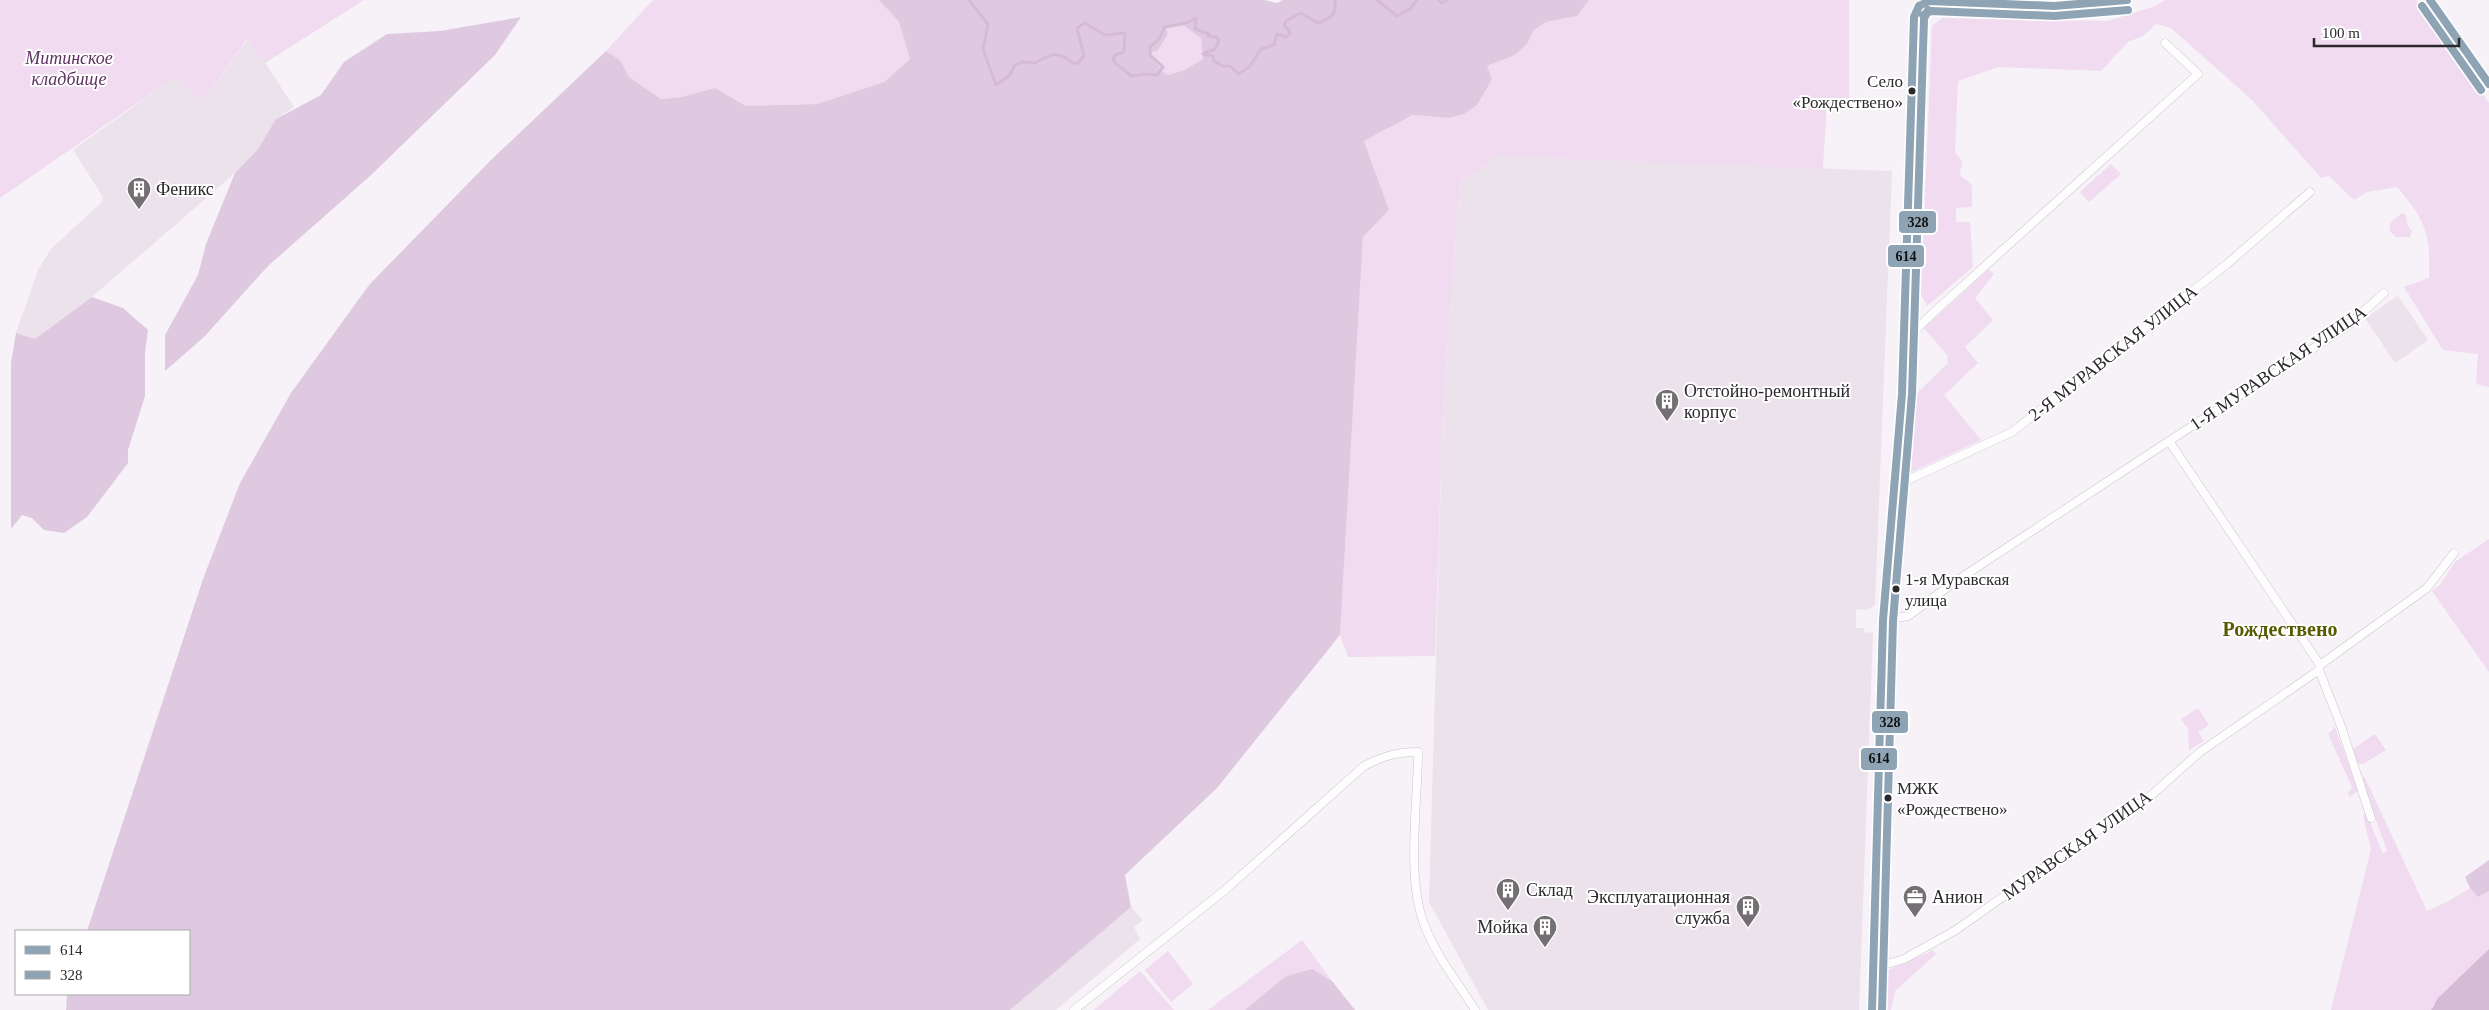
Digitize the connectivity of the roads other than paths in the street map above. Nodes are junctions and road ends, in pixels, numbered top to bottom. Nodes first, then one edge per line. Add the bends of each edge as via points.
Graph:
1 (2127, 0) edge
2 (2430, 0) edge
3 (2165, 43) dead end
4 (2489, 84) edge
5 (2310, 192) dead end
6 (2384, 293) dead end
7 (1903, 348) junction
8 (2169, 441) junction
9 (1895, 483) junction
10 (2454, 554) dead end
11 (1883, 620) junction
12 (2319, 667) junction
13 (2371, 818) dead end
14 (1874, 968) junction
15 (1074, 1010) edge
16 (1475, 1010) edge
17 (1872, 1010) edge

1 - 7 street via 2097,6 1930,1 1919,6 1914,17
2 - 4 street
3 - 7 street via 2198,74 1934,312 1907,338
5 - 9 street, 2-Я МУРАВСКАЯ УЛИЦА via 2227,264 2012,432
6 - 8 street, 1-Я МУРАВСКАЯ УЛИЦА via 2346,327
7 - 9 street
8 - 11 street, 1-Я МУРАВСКАЯ УЛИЦА via 1908,616
8 - 12 street
9 - 11 street
10 - 12 street via 2427,588
11 - 14 street
12 - 13 street
12 - 14 street, МУРАВСКАЯ УЛИЦА via 2200,752 2147,799 2090,835 1956,930 1904,959
14 - 17 street
15 - 16 street via 1225,890 1364,766 1382,757 1408,752 1418,752 1417,901 1425,925

